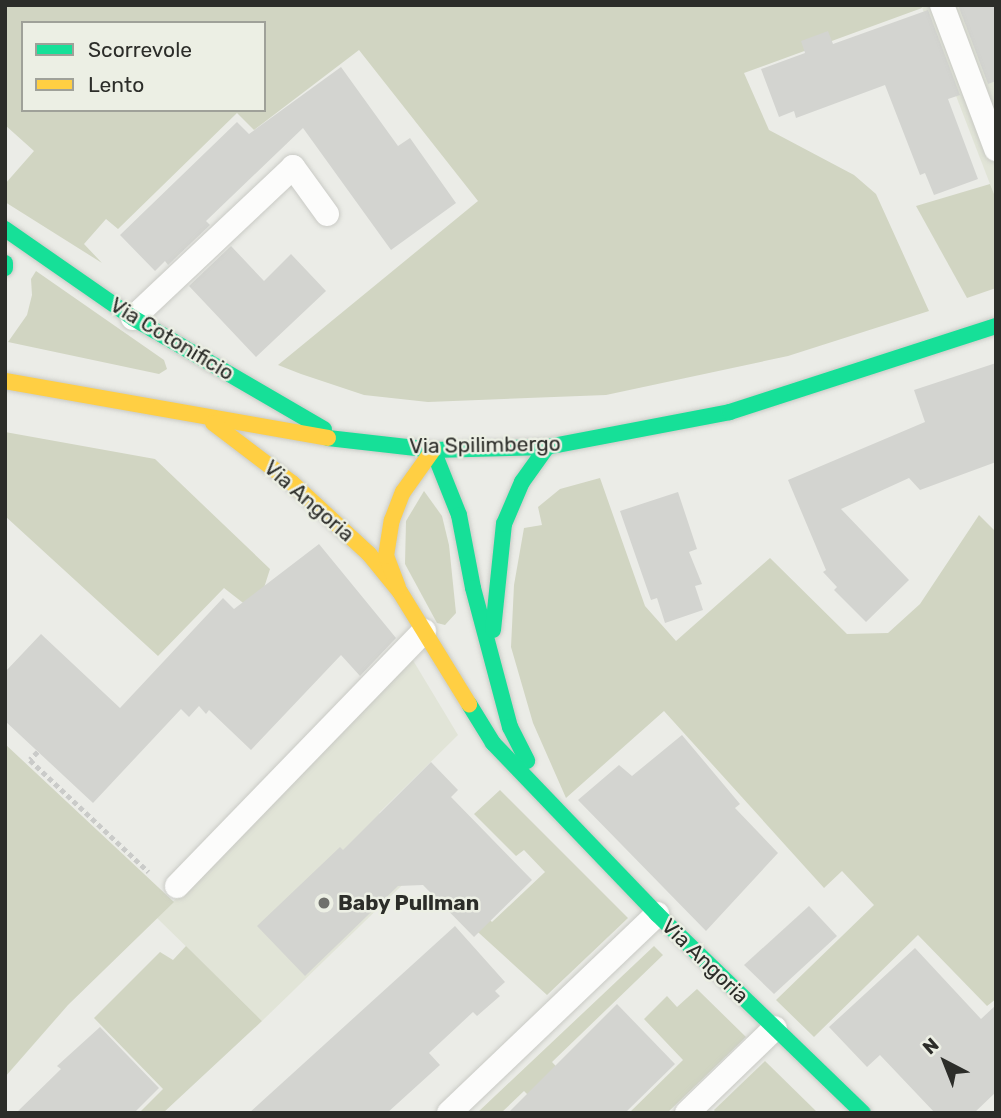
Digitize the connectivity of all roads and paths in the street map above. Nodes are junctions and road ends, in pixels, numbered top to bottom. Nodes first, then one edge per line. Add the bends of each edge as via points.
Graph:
1 (942, 5) edge
2 (996, 149) edge
3 (327, 214) dead end
4 (5, 229) edge
5 (134, 318) junction
6 (996, 326) edge
7 (5, 381) edge
8 (208, 419) junction
9 (343, 441) junction
10 (547, 447) junction
11 (433, 450) junction
12 (400, 592) junction
13 (424, 631) junction
14 (491, 650) junction
15 (38, 752) dead end
16 (551, 806) junction
17 (177, 886) joint
18 (657, 914) junction
19 (775, 1028) junction
20 (449, 1113) edge
21 (687, 1113) edge
22 (863, 1113) edge

1 - 2 lane
3 - 5 lane via 293,167
4 - 5 street, Via Cotonificio
5 - 9 street, Via Cotonificio
6 - 10 street, Via Spilimbergo via 730,412
7 - 8 street, Via Spilimbergo
8 - 9 street, Via Spilimbergo
8 - 12 street, Via Angoria via 342,526
9 - 11 street, Via Spilimbergo
10 - 11 street, Via Spilimbergo
10 - 14 street, Via Angoria via 522,482 504,524
11 - 12 street, Via Angoria via 403,492 391,520 386,556
11 - 14 street, Via Angoria via 459,515
12 - 13 street, Via Angoria
13 - 16 street, Via Angoria via 493,743
13 - 17 lane
14 - 16 street, Via Angoria via 510,727
15 - 17 path via 30,760 159,881
16 - 18 street, Via Angoria
18 - 19 street, Via Angoria
18 - 20 lane
19 - 21 lane
19 - 22 street, Via Angoria

